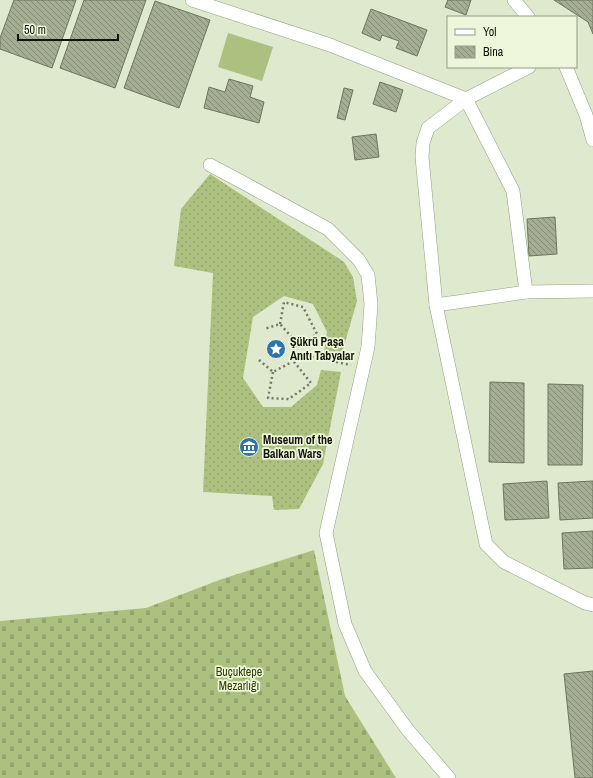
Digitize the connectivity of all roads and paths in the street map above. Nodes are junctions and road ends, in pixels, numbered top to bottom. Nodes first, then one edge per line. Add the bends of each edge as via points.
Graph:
1 (192, 0) edge
2 (514, 0) edge
3 (527, 16) edge
4 (527, 68) edge
5 (566, 68) edge
6 (466, 99) junction
7 (593, 140) edge
8 (210, 166) dead end
9 (526, 292) junction
10 (593, 292) edge
11 (436, 305) junction
12 (280, 324) junction
13 (264, 328) dead end
14 (294, 347) junction
15 (292, 353) junction
16 (291, 358) junction
17 (259, 360) dead end
18 (364, 368) junction
19 (273, 372) junction
20 (593, 606) edge
21 (449, 778) edge

1 - 6 street via 330,46
2 - 3 street
4 - 6 street
5 - 7 street via 586,114
6 - 9 street via 513,190
6 - 11 street via 428,128 423,143 422,157
8 - 18 street via 328,229 358,260 368,275 371,304
9 - 10 street
9 - 11 street
11 - 20 street via 486,544 504,562
12 - 13 path
12 - 14 path via 295,341
12 - 14 path via 284,302 303,307 317,334
14 - 15 path
15 - 16 path
15 - 18 path
16 - 19 path via 290,363
16 - 19 path via 312,383 289,399 268,398
17 - 19 path
18 - 21 street via 326,533 345,624 364,671 407,729

